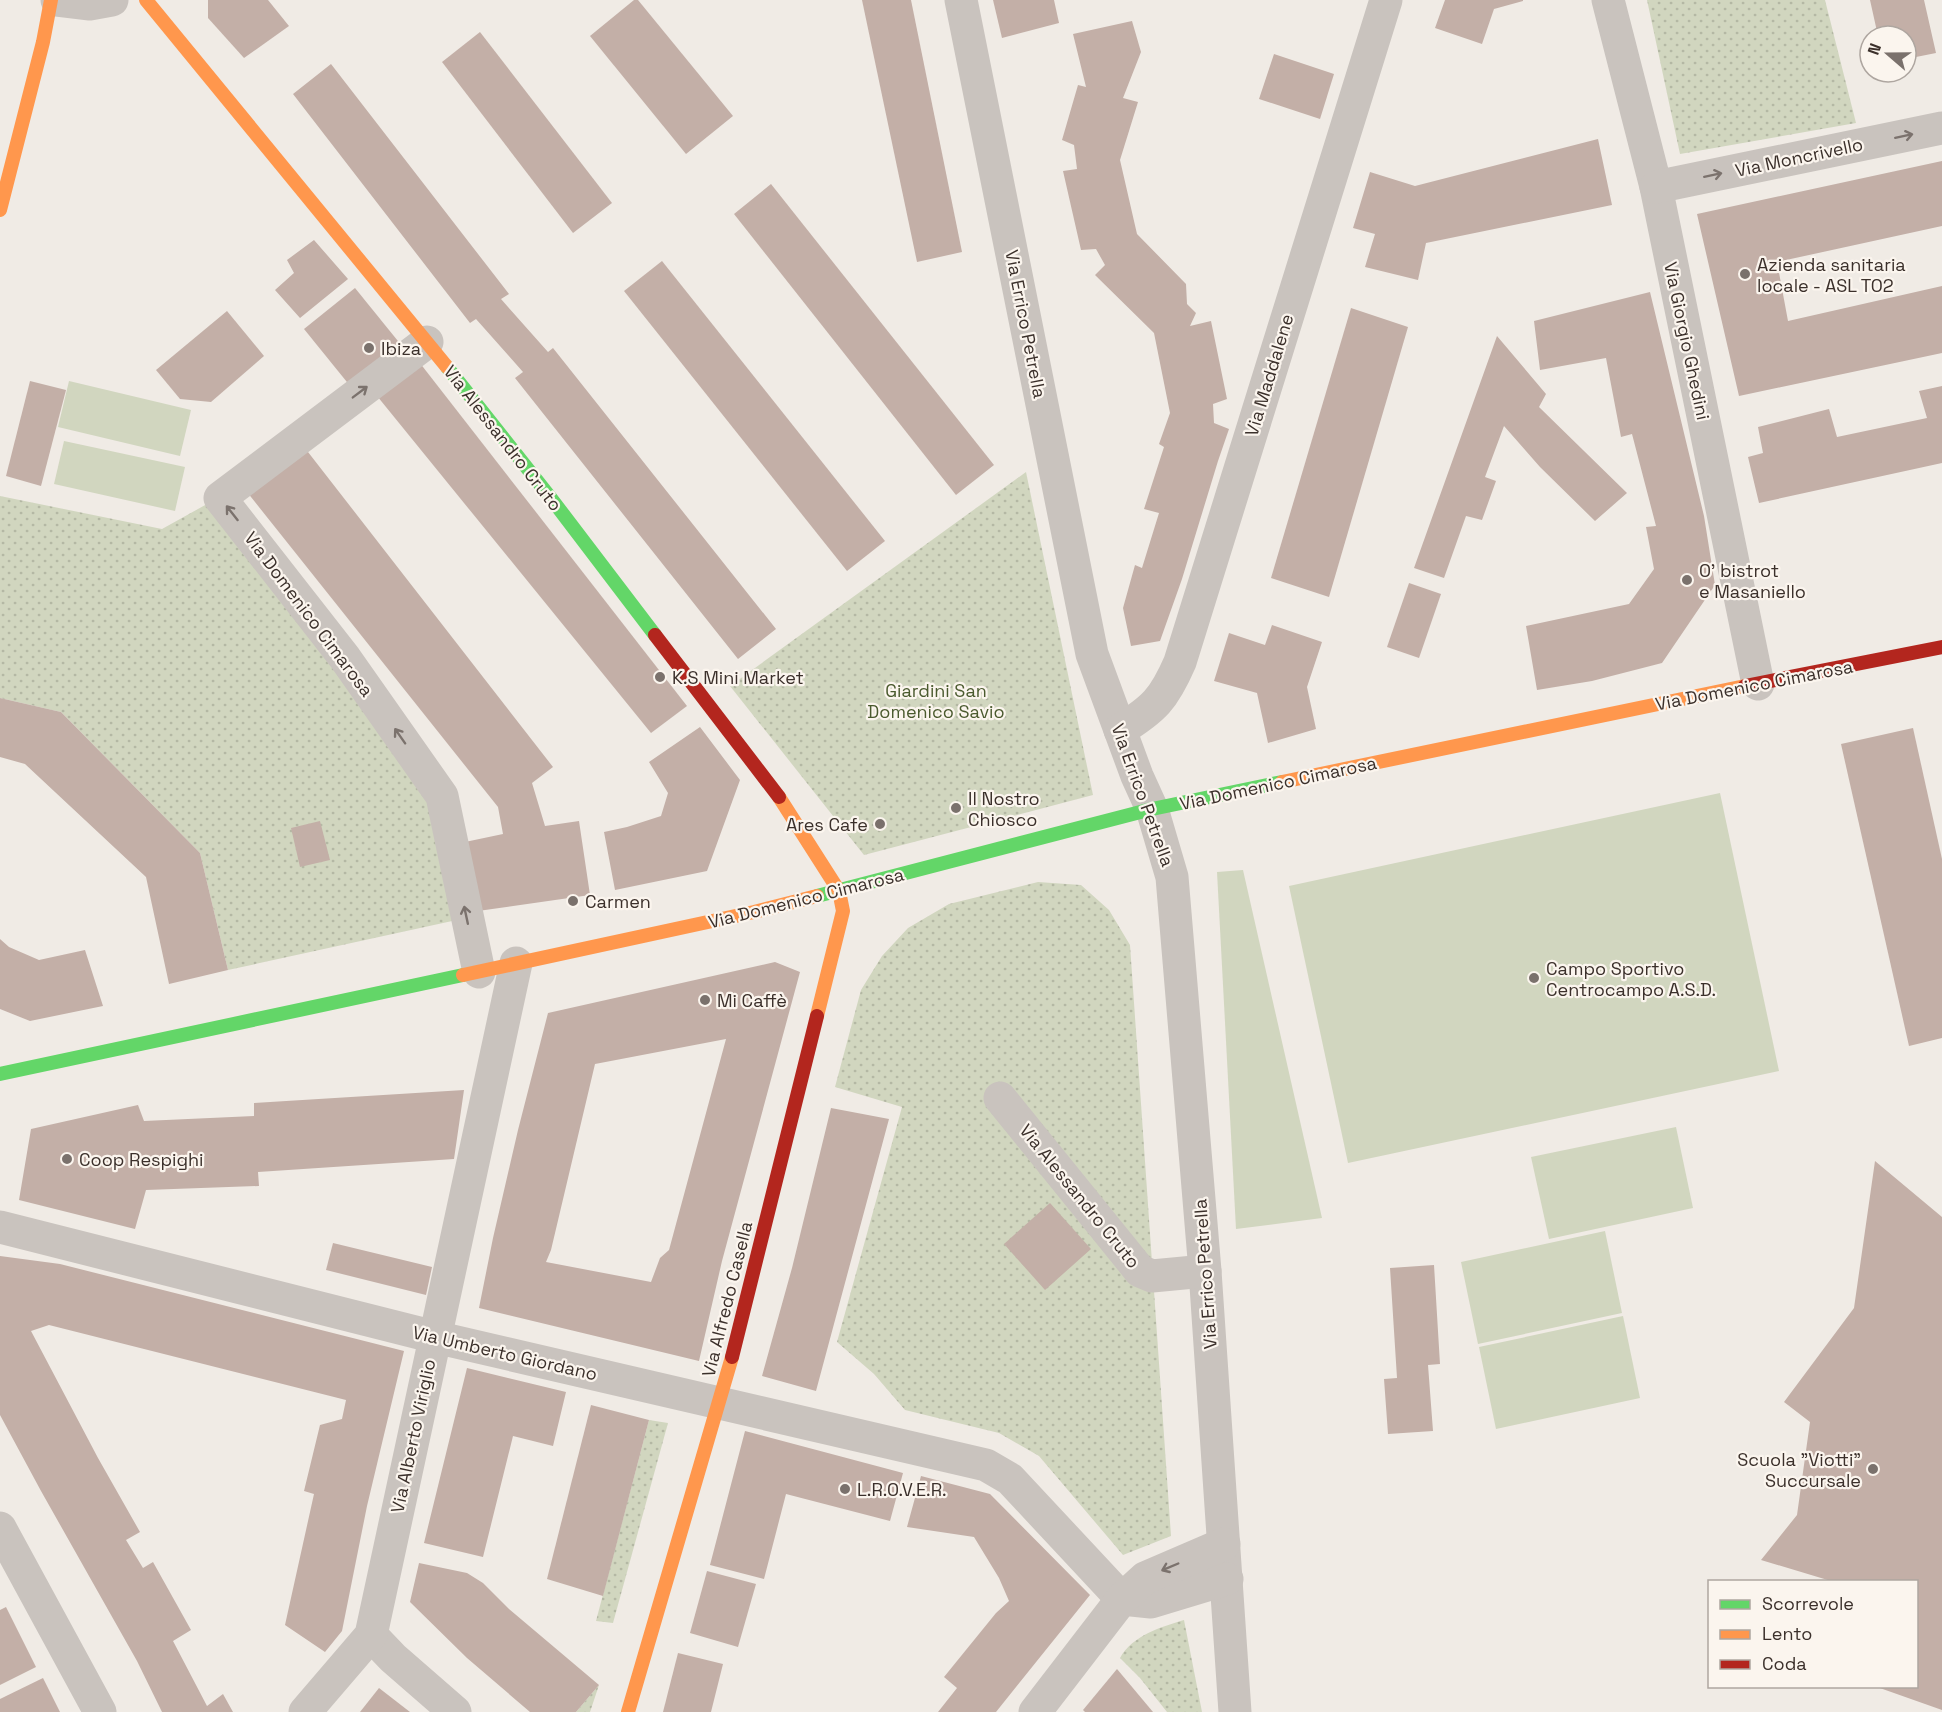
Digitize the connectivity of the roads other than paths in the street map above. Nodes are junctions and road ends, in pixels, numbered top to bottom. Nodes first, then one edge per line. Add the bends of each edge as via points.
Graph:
1 (51, 0) edge
2 (57, 0) edge
3 (112, 0) edge
4 (146, 0) edge
5 (961, 0) edge
6 (1386, 0) edge
7 (1608, 0) edge
8 (1942, 128) edge
9 (1656, 187) junction
10 (0, 210) edge
11 (427, 342) junction
12 (1942, 647) edge
13 (1758, 684) junction
14 (1120, 730) junction
15 (1152, 809) junction
16 (839, 891) junction
17 (516, 963) junction
18 (478, 972) junction
19 (0, 1074) edge
20 (1000, 1098) dead end
21 (0, 1227) edge
22 (1205, 1271) junction
23 (435, 1337) junction
24 (718, 1404) junction
25 (0, 1528) edge
26 (1224, 1544) junction
27 (1227, 1579) junction
28 (1122, 1599) junction
29 (371, 1635) junction
30 (100, 1712) edge
31 (306, 1712) edge
32 (455, 1712) edge
33 (627, 1712) edge
34 (1035, 1712) edge
35 (1235, 1712) edge

1 - 10 street via 44,42
2 - 3 street via 90,4
4 - 11 street, Via Alessandro Cruto
5 - 14 street, Via Errico Petrella via 1092,654
6 - 14 street, Via Maddalene via 1180,662 1157,704
7 - 9 street, Via Giorgio Ghedini
9 -> 8 street, Via Moncrivello
9 - 13 street, Via Giorgio Ghedini
11 - 16 street, Via Alessandro Cruto via 781,800
18 -> 11 street, Via Domenico Cimarosa via 442,796 345,658 220,498
12 - 13 street, Via Domenico Cimarosa
13 - 15 street, Via Domenico Cimarosa
14 - 15 street, Via Errico Petrella
15 - 16 street, Via Domenico Cimarosa
15 - 22 street, Via Errico Petrella via 1172,877
16 - 17 street, Via Domenico Cimarosa
16 - 24 street, Via Alfredo Casella via 843,911
17 - 18 street, Via Domenico Cimarosa
17 - 23 street, Via Alberto Viriglio
18 - 19 street, Via Domenico Cimarosa
20 - 22 street, Via Alessandro Cruto via 1140,1272 1152,1276
21 - 23 street, Via Umberto Giordano
22 - 26 street, Via Errico Petrella
23 - 24 street, Via Umberto Giordano
23 - 29 street, Via Alberto Viriglio
24 - 28 street, Via Umberto Giordano via 987,1465 1010,1479
24 - 33 street, Via Alfredo Casella
25 - 30 street
26 - 27 street, Via Errico Petrella
26 -> 28 street via 1145,1578
27 - 28 street via 1151,1602
27 - 35 street, Via Errico Petrella
28 - 34 street
29 - 31 street, Via Alberto Viriglio
29 - 32 street

